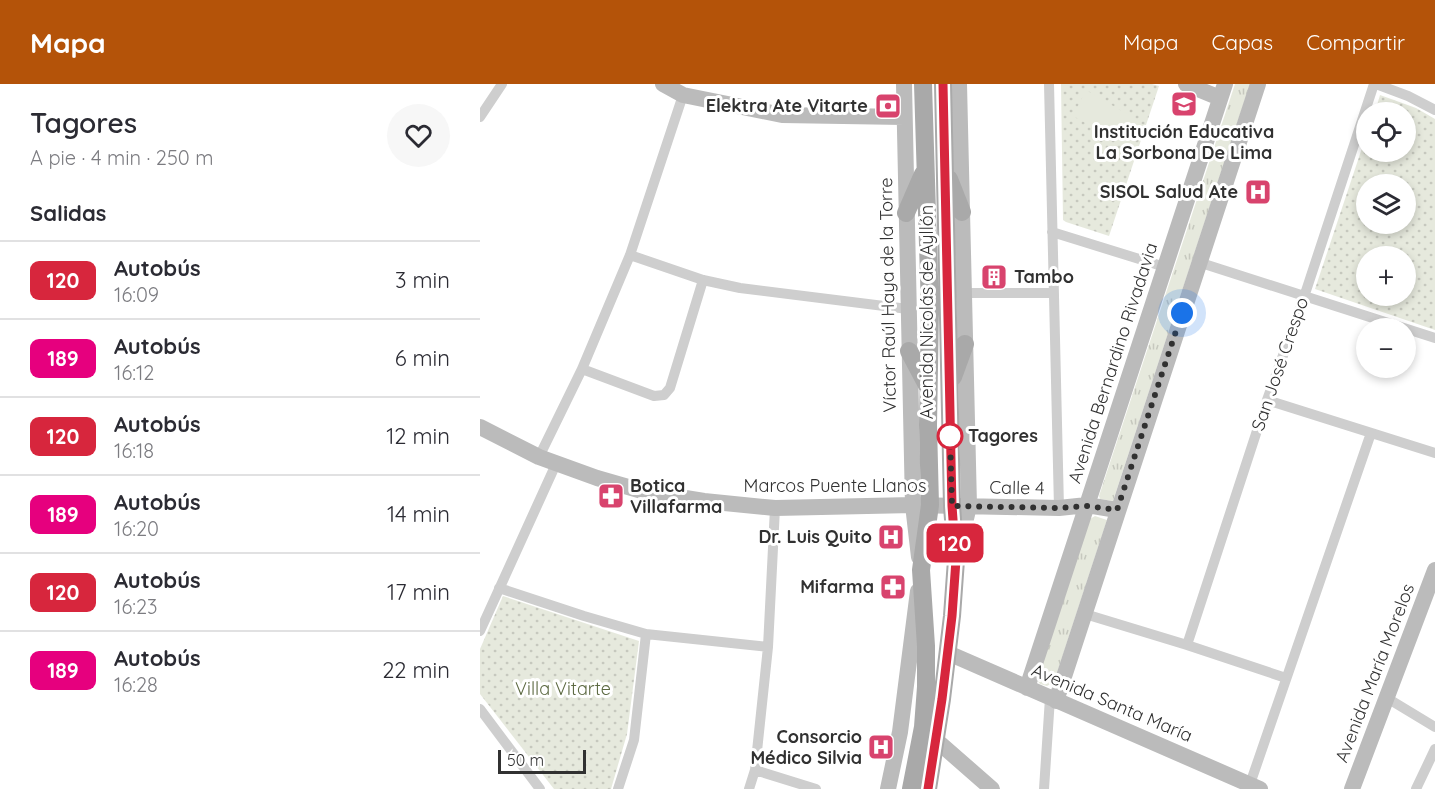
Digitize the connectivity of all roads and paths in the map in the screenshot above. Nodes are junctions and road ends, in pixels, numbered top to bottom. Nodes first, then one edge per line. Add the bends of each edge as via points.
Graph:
1 (502, 84) edge
2 (663, 84) edge
3 (904, 84) edge
4 (923, 84) edge
5 (943, 84) edge
6 (959, 84) edge
7 (1049, 84) edge
8 (1186, 84) edge
9 (1258, 84) edge
10 (1375, 84) edge
11 (1223, 91) edge
12 (683, 95) junction
13 (1435, 110) edge
14 (480, 117) edge
15 (904, 117) junction
16 (945, 169) junction
17 (925, 170) junction
18 (962, 212) junction
19 (906, 213) junction
20 (1052, 232) junction
21 (630, 255) junction
22 (1198, 262) junction
23 (1165, 267) junction
24 (703, 280) junction
25 (963, 293) junction
26 (1053, 293) junction
27 (1305, 294) junction
28 (908, 309) junction
29 (1435, 338) edge
30 (965, 344) junction
31 (909, 351) junction
32 (582, 369) junction
33 (949, 387) junction
34 (929, 390) junction
35 (1267, 400) junction
36 (480, 427) edge
37 (1371, 433) junction
38 (1435, 453) edge
39 (539, 457) junction
40 (555, 464) junction
41 (921, 505) junction
42 (961, 506) junction
43 (1087, 506) junction
44 (775, 508) junction
45 (1059, 508) junction
46 (1117, 510) junction
47 (921, 570) junction
48 (1435, 570) edge
49 (499, 588) junction
50 (1432, 589) edge
51 (1085, 614) junction
52 (480, 631) edge
53 (646, 634) junction
54 (1187, 645) junction
55 (768, 647) junction
56 (948, 653) junction
57 (1286, 678) junction
58 (1027, 688) junction
59 (1388, 698) junction
60 (1053, 700) junction
61 (480, 709) edge
62 (1435, 727) edge
63 (936, 740) junction
64 (1435, 749) edge
65 (755, 770) junction
66 (1255, 787) edge
67 (540, 789) edge
68 (618, 789) edge
69 (749, 789) edge
70 (816, 789) edge
71 (888, 789) edge
72 (911, 789) edge
73 (928, 789) edge
74 (992, 789) edge
75 (1044, 789) edge
76 (1352, 789) edge
77 (1416, 789) edge

1 - 14 street
2 - 12 street
3 - 15 street, Víctor Raúl Haya de la Torre
4 - 17 main road, Avenida Nicolás de Ayllón
5 - 16 main road, Avenida Nicolás de Ayllón
6 - 18 street
7 - 20 street
8 - 11 street
9 - 22 street
10 - 13 street
10 - 27 street, San José Crespo
11 - 23 street, Avenida Bernardino Rivadavia
12 - 15 street via 782,115
12 - 21 street
15 - 19 street, Víctor Raúl Haya de la Torre
16 - 18 main road
16 - 33 main road, Avenida Nicolás de Ayllón
17 - 19 main road
17 - 34 main road, Avenida Nicolás de Ayllón
18 - 25 street
19 - 28 street, Víctor Raúl Haya de la Torre
20 - 23 street
20 - 26 street
21 - 24 street
21 - 32 street
22 - 27 street
22 - 46 street
23 - 43 street, Avenida Bernardino Rivadavia
24 - 28 street
24 - 32 street via 670,388 664,396 654,396
25 - 26 street
25 - 30 street
26 - 45 street
27 - 29 street
27 - 35 street, San José Crespo
28 - 31 street, Víctor Raúl Haya de la Torre
30 - 33 main road
30 - 42 street
31 - 34 main road
31 - 41 street, Víctor Raúl Haya de la Torre
32 - 39 street
33 - 42 main road, Avenida Nicolás de Ayllón
34 - 41 main road, Avenida Nicolás de Ayllón
35 - 37 street
35 - 54 street, San José Crespo
36 - 39 street, Marcos Puente Llanos
37 - 38 street
37 - 57 street
39 - 40 street, Marcos Puente Llanos
40 - 44 street, Marcos Puente Llanos via 642,491
40 - 49 street
41 - 42 street, Marcos Puente Llanos
41 - 44 street, Marcos Puente Llanos
41 - 47 main road, Avenida Nicolás de Ayllón
42 - 45 street, Calle 4
42 - 56 main road, Avenida Nicolás de Ayllón
43 - 45 street, Calle 4
43 - 46 street, Calle 4
43 - 58 street, Avenida Bernardino Rivadavia
44 - 55 street
46 - 51 street
47 - 71 street via 900,732
47 - 72 main road, Avenida Nicolás de Ayllón via 926,687
48 - 50 street, Avenida María Morelos
49 - 52 street
49 - 53 street
50 - 59 street, Avenida María Morelos
51 - 54 street
51 - 60 street
53 - 55 street
53 - 68 street via 634,740
54 - 57 street
55 - 65 street
56 - 58 street, Avenida Santa María
56 - 63 main road, Avenida Nicolás de Ayllón
57 - 66 street
58 - 60 street, Avenida Santa María
59 - 62 street
59 - 76 street, Avenida María Morelos
60 - 66 street, Avenida Santa María
60 - 75 street
61 - 67 street
63 - 73 main road, Avenida Nicolás de Ayllón
63 - 74 street
64 - 77 street
65 - 69 street
65 - 70 street

